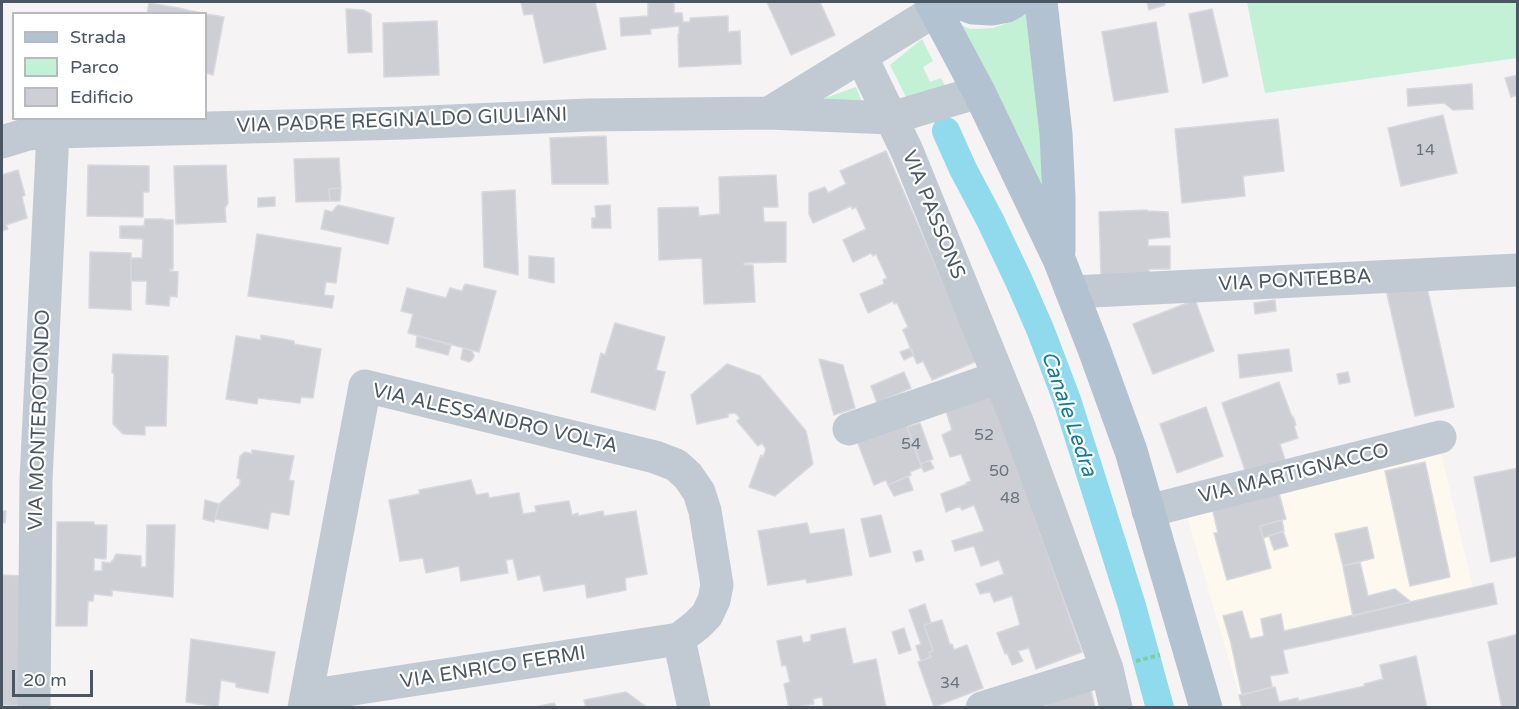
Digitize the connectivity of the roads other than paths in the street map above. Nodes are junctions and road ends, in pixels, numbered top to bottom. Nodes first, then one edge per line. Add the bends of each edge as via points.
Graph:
1 (1014, 2) edge
2 (1041, 2) edge
3 (941, 4) edge
4 (861, 56) junction
5 (979, 92) junction
6 (769, 113) junction
7 (891, 117) junction
8 (53, 132) junction
9 (2, 142) edge
10 (1059, 259) junction
11 (1518, 270) edge
12 (1072, 292) junction
13 (999, 377) junction
14 (849, 429) dead end
15 (1440, 437) dead end
16 (1148, 511) junction
17 (679, 639) junction
18 (1121, 665) junction
19 (306, 702) edge
20 (34, 708) edge
21 (694, 708) edge
22 (982, 708) edge
23 (1116, 708) edge
24 (1206, 708) edge

1 - 3 main road via 992,9
2 - 10 main road via 1056,134
3 - 4 street
3 - 5 main road
4 - 6 street
4 - 7 street, VIA PASSONS
5 - 7 street, VIA PADRE REGINALDO GIULIANI
5 - 10 main road
6 - 7 street, VIA PADRE REGINALDO GIULIANI
6 - 8 street, VIA PADRE REGINALDO GIULIANI
7 - 13 street, VIA PASSONS
8 - 9 street, VIA PADRE REGINALDO GIULIANI
8 - 20 street, VIA MONTEROTONDO via 36,480
10 - 12 main road
11 - 12 street, VIA PONTEBBA
12 - 16 main road via 1131,451
13 - 14 street
13 - 18 street, VIA PASSONS
15 - 16 street, VIA MARTIGNACCO
16 - 24 main road
17 - 19 street, VIA ENRICO FERMI
17 - 19 street, VIA ALESSANDRO VOLTA via 707,615 717,585 699,492 676,465 365,386
17 - 21 street
18 - 22 street
18 - 23 street, VIA PASSONS

